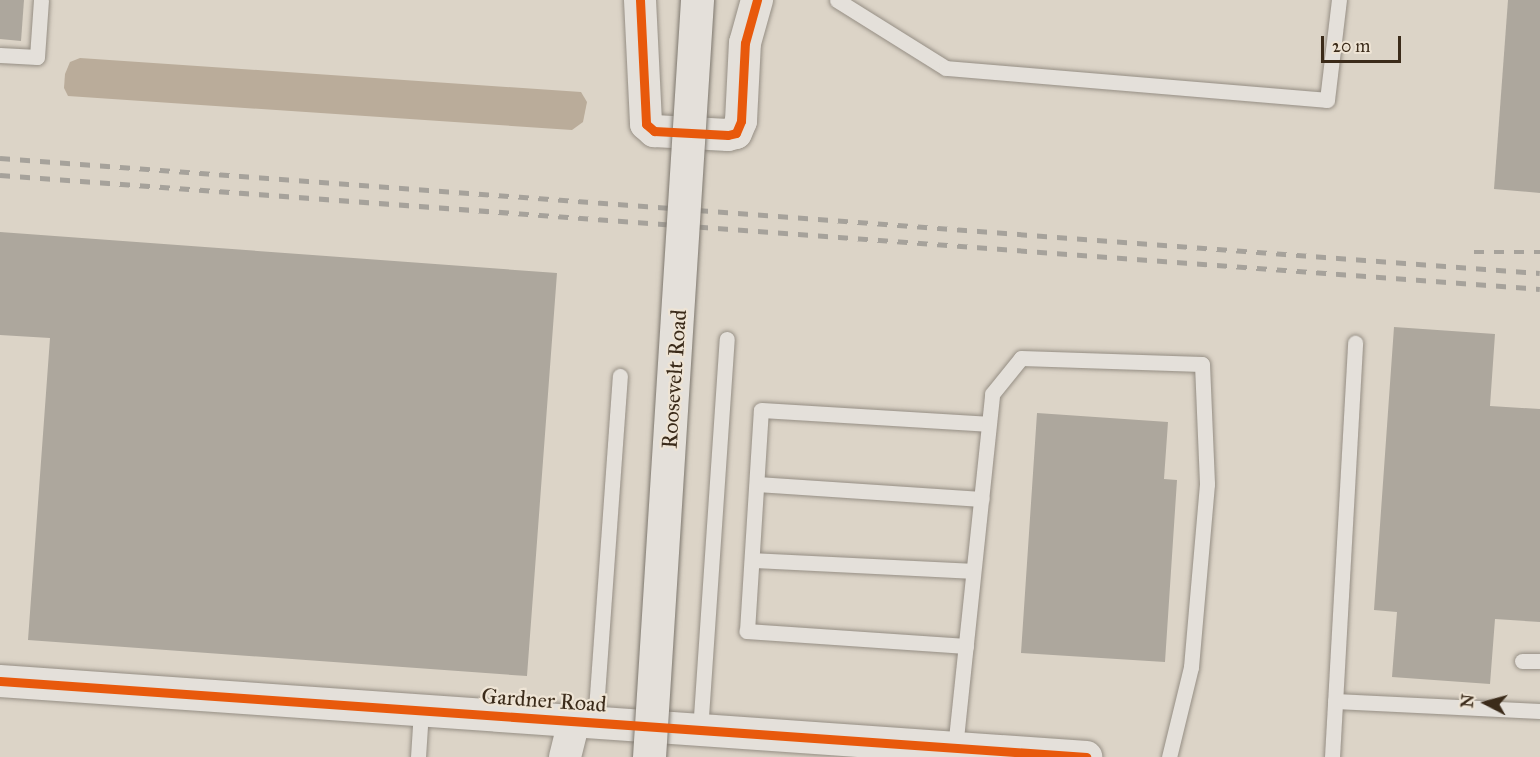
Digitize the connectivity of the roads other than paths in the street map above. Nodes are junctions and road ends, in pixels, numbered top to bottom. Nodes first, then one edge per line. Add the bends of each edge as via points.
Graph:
1 (40, 0) edge
2 (640, 0) edge
3 (697, 0) edge
4 (757, 0) edge
5 (837, 0) edge
6 (1339, 0) edge
7 (0, 55) edge
8 (727, 339) dead end
9 (1355, 343) dead end
10 (620, 376) dead end
11 (988, 424) junction
12 (757, 484) junction
13 (981, 499) junction
14 (752, 560) junction
15 (973, 571) junction
16 (966, 646) junction
17 (1522, 661) dead end
18 (1540, 661) edge
19 (0, 681) edge
20 (1335, 701) junction
21 (421, 711) junction
22 (1540, 711) edge
23 (585, 722) junction
24 (717, 740) edge
25 (968, 751) edge
26 (418, 757) edge
27 (565, 757) edge
28 (649, 757) edge
29 (1086, 757) edge
30 (1170, 757) edge
31 (1332, 757) edge

1 - 7 lane via 37,57
2 - 4 street via 646,124 654,131 728,135 736,133 741,121 745,44
3 - 28 main road, Roosevelt Road, bridge
5 - 6 lane via 946,69 1327,100
8 - 24 lane
9 - 20 lane
10 - 23 lane
11 - 12 lane via 761,410
11 - 13 lane
11 - 30 lane via 992,394 1021,358 1202,364 1207,484 1191,667
12 - 13 lane
12 - 14 lane
13 - 15 lane
14 - 15 lane
14 - 16 lane via 747,631
15 - 16 lane
16 - 25 lane
17 - 18 lane
19 - 21 street, Gardner Road
20 - 22 lane
20 - 31 lane
21 - 23 street, Gardner Road
21 - 26 lane
23 - 24 street, Gardner Road
23 - 27 street
24 - 25 street, Gardner Road
25 - 29 street, Gardner Road

